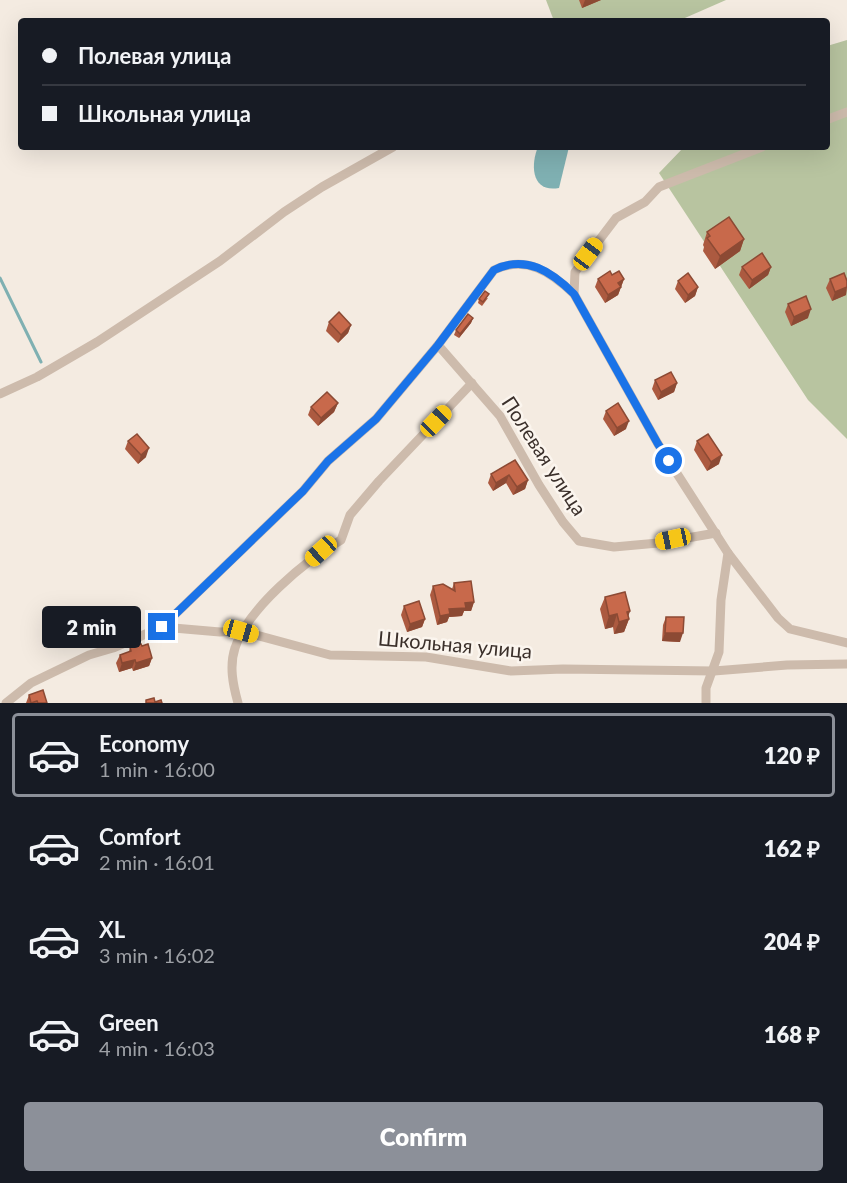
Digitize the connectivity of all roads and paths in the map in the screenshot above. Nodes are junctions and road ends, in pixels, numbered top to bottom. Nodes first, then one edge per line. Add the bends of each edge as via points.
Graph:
1 (847, 112) edge
2 (830, 118) edge
3 (388, 150) edge
4 (754, 150) edge
5 (574, 294) junction
6 (438, 345) junction
7 (472, 383) junction
8 (0, 394) edge
9 (716, 533) junction
10 (728, 553) junction
11 (162, 627) junction
12 (241, 631) junction
13 (847, 643) edge
14 (847, 664) edge
15 (714, 671) junction
16 (7, 703) edge
17 (238, 703) edge
18 (706, 703) edge

1 - 2 street
3 - 8 street via 284,212 220,261 97,342
4 - 5 street via 660,187 645,202 616,218 574,272
5 - 6 street via 541,269 506,264 494,270
5 - 9 street via 658,444
6 - 7 street, Полевая улица
6 - 11 street, Школьная улица via 376,419 328,461 303,491
7 - 9 street, Полевая улица via 500,416 539,485 579,541 614,547
7 - 12 street via 350,515 341,540 321,551 276,591
9 - 10 street
10 - 13 street via 790,629
10 - 15 street
11 - 12 street, Школьная улица
11 - 16 street, Школьная улица via 31,683
12 - 15 street, Школьная улица via 330,655 426,657 512,671
12 - 17 street via 231,669
14 - 15 street, Школьная улица
15 - 18 street via 706,688

